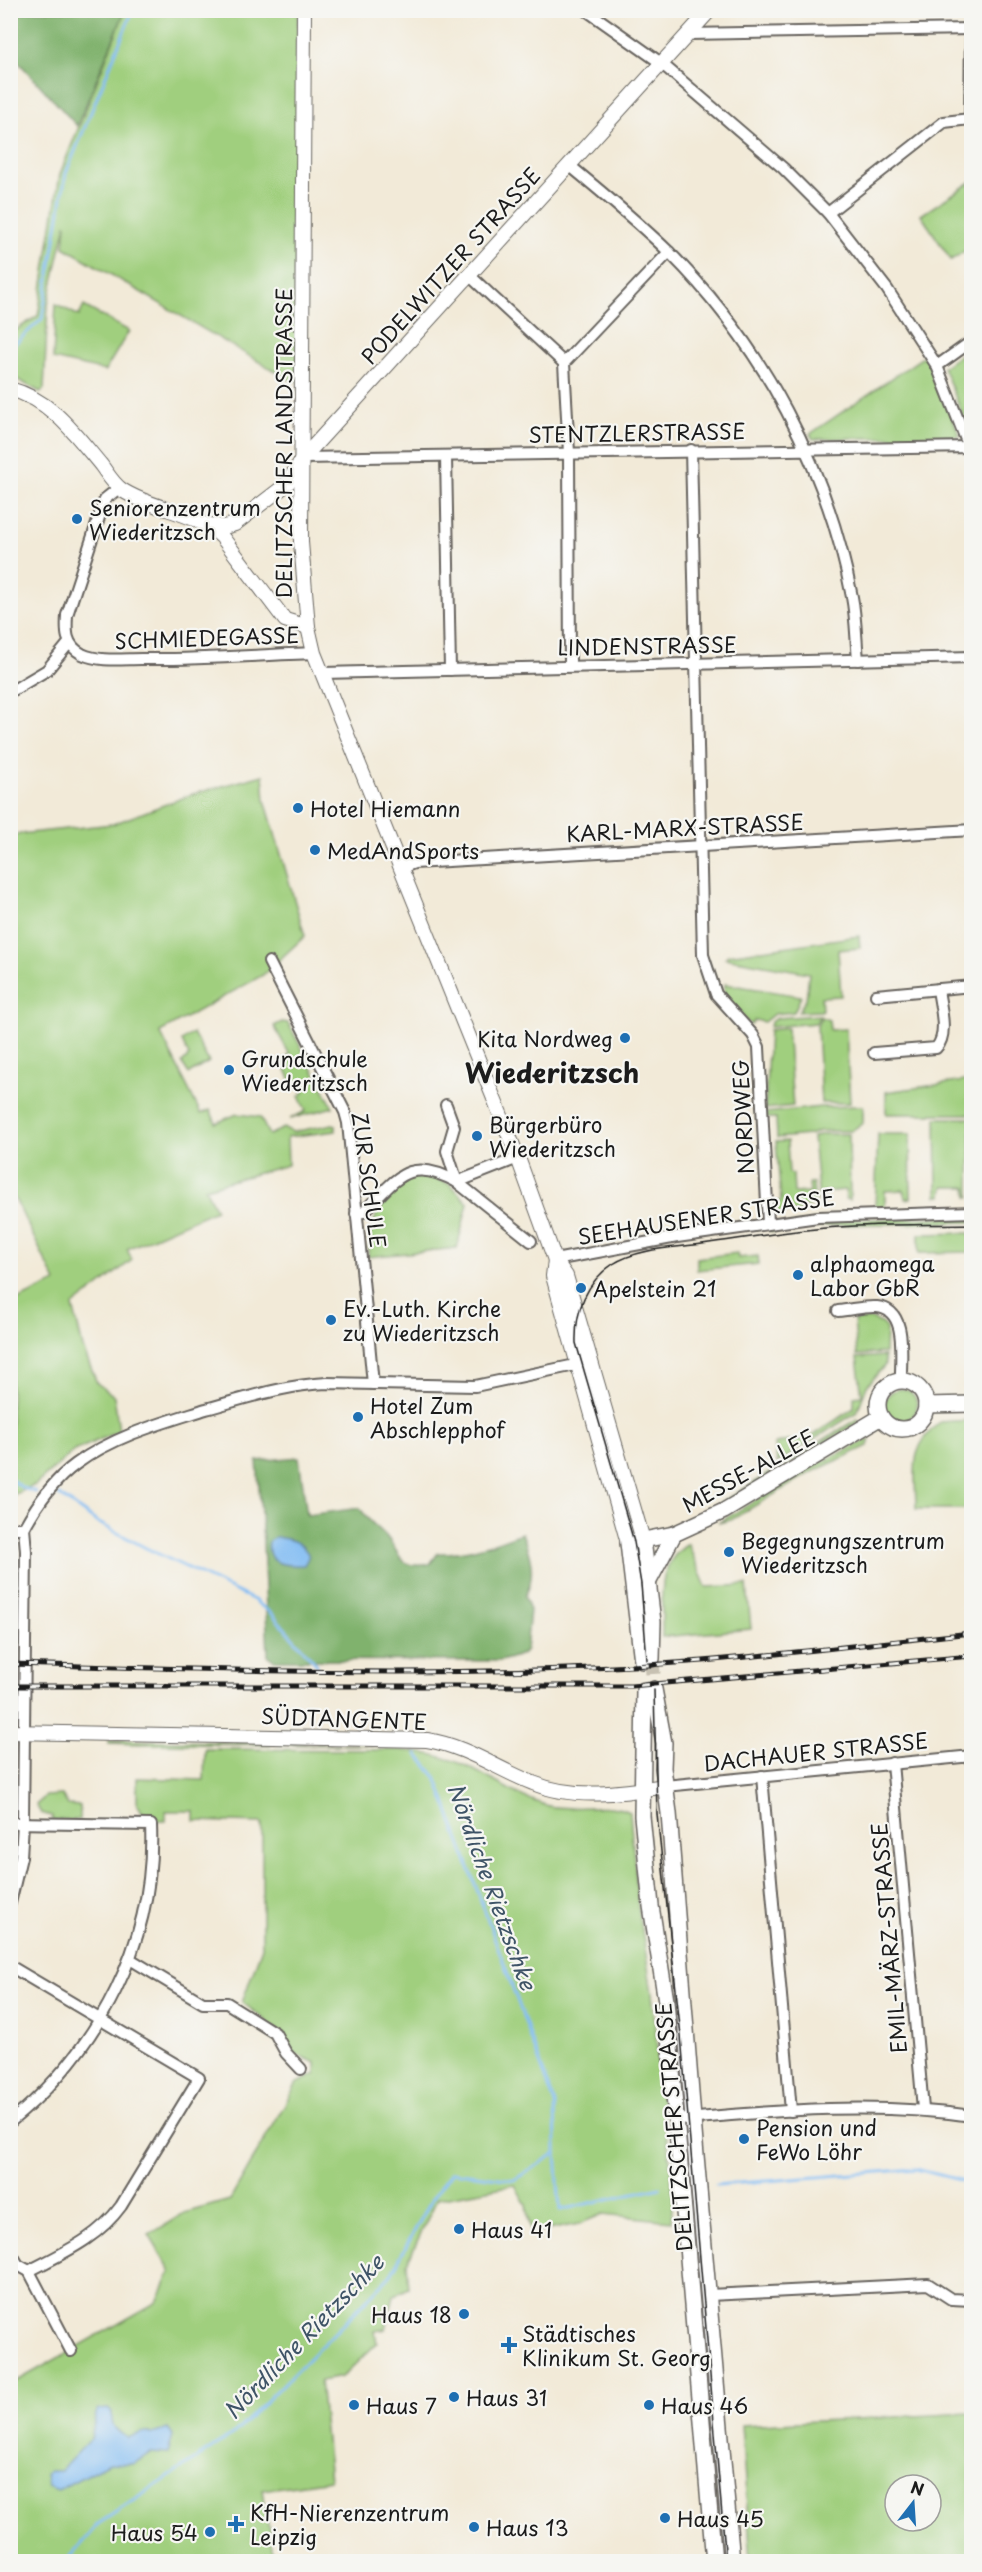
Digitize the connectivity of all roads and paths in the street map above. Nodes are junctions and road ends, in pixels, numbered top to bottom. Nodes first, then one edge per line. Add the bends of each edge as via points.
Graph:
1 (304, 10) edge
2 (586, 10) edge
3 (710, 10) edge
4 (971, 29) edge
5 (689, 34) junction
6 (662, 63) junction
7 (569, 165) junction
8 (828, 213) junction
9 (669, 252) junction
10 (469, 275) junction
11 (972, 341) edge
12 (564, 363) junction
13 (937, 366) junction
14 (10, 389) edge
15 (805, 448) junction
16 (691, 450) junction
17 (971, 450) edge
18 (569, 453) junction
19 (446, 457) junction
20 (303, 458) junction
21 (119, 488) junction
22 (210, 525) junction
23 (308, 627) junction
24 (69, 643) junction
25 (314, 653) junction
26 (972, 657) edge
27 (858, 660) junction
28 (697, 664) junction
29 (570, 666) junction
30 (450, 670) junction
31 (322, 673) junction
32 (10, 692) edge
33 (972, 830) edge
34 (699, 846) junction
35 (401, 868) junction
36 (269, 962) dead end
37 (972, 986) edge
38 (938, 989) junction
39 (876, 995) dead end
40 (874, 1053) dead end
41 (447, 1105) dead end
42 (518, 1158) junction
43 (457, 1182) junction
44 (972, 1212) edge
45 (356, 1214) junction
46 (768, 1223) junction
47 (531, 1241) dead end
48 (555, 1260) junction
49 (838, 1311) dead end
50 (583, 1363) junction
51 (901, 1381) junction
52 (373, 1384) junction
53 (972, 1404) edge
54 (926, 1405) junction
55 (881, 1417) junction
56 (10, 1527) edge
57 (24, 1528) junction
58 (674, 1534) junction
59 (635, 1542) junction
60 (649, 1581) junction
61 (10, 1732) edge
62 (26, 1732) junction
63 (972, 1756) edge
64 (892, 1763) junction
65 (762, 1776) junction
66 (665, 1786) junction
67 (642, 1789) junction
68 (10, 1823) edge
69 (23, 1823) junction
70 (10, 1903) edge
71 (130, 1959) junction
72 (10, 1966) edge
73 (99, 2019) junction
74 (301, 2069) dead end
75 (923, 2109) junction
76 (791, 2111) junction
77 (972, 2116) edge
78 (693, 2118) junction
79 (677, 2120) junction
80 (10, 2122) edge
81 (10, 2252) edge
82 (14, 2267) edge
83 (29, 2271) junction
84 (709, 2295) junction
85 (972, 2300) edge
86 (71, 2351) dead end
87 (714, 2562) edge
88 (732, 2562) edge

1 - 20 street, DELITZSCHER LANDSTRASSE
2 - 6 street
3 - 5 street, PODELWITZER STRASSE
4 - 5 street
4 - 8 street via 969,119 944,122
5 - 6 street, PODELWITZER STRASSE
6 - 7 street, PODELWITZER STRASSE
6 - 8 street via 783,168
7 - 9 street
7 - 10 street, PODELWITZER STRASSE
8 - 13 street via 887,289
9 - 12 street
9 - 15 street via 744,342
10 - 12 street
10 - 20 street, PODELWITZER STRASSE
11 - 13 street
12 - 18 street
13 - 17 street
14 - 21 street via 52,409 76,432
15 - 16 street, STENTZLERSTRASSE
15 - 17 street, STENTZLERSTRASSE
15 - 27 street via 824,488 840,539 853,599
16 - 18 street, STENTZLERSTRASSE
16 - 28 street, NORDWEG
18 - 19 street, STENTZLERSTRASSE
18 - 29 street
19 - 20 street, STENTZLERSTRASSE
19 - 30 street
20 - 22 street, PODELWITZER STRASSE via 287,484 235,524
20 - 23 street, DELITZSCHER LANDSTRASSE via 301,542
21 - 22 street
21 - 24 street via 105,499 66,615
22 - 23 street via 285,620
23 - 25 street, DELITZSCHER LANDSTRASSE
24 - 25 street, SCHMIEDEGASSE via 82,654 103,659 187,660
24 - 32 street via 47,670
25 - 31 street, DELITZSCHER LANDSTRASSE
26 - 27 street, LINDENSTRASSE
27 - 28 street, LINDENSTRASSE
28 - 29 street, LINDENSTRASSE
28 - 34 street, NORDWEG
29 - 30 street, LINDENSTRASSE
30 - 31 street, LINDENSTRASSE
31 - 35 street, DELITZSCHER LANDSTRASSE
33 - 34 street, KARL-MARX-STRASSE
34 - 35 street, KARL-MARX-STRASSE via 414,863
34 - 46 street, NORDWEG via 703,955 716,994 759,1047
35 - 42 street, DELITZSCHER LANDSTRASSE
36 - 45 street, ZUR SCHULE via 345,1112
37 - 38 street
38 - 39 street
38 - 40 street via 942,1042 936,1047
41 - 43 street via 454,1127 447,1151
42 - 43 street
42 - 48 street, DELITZSCHER LANDSTRASSE
43 - 45 street via 441,1173 415,1171 398,1176 363,1212
43 - 47 street
44 - 46 street, SEEHAUSENER STRASSE via 854,1214
45 - 52 street, ZUR SCHULE
46 - 48 street, SEEHAUSENER STRASSE
48 - 50 street, DELITZSCHER LANDSTRASSE via 553,1276
49 - 51 street via 877,1307 895,1316 900,1326
50 - 52 street via 475,1386
50 - 59 street, DELITZSCHER LANDSTRASSE
51 - 54 main road via 918,1388
51 - 55 main road via 889,1385 881,1394
52 - 57 street via 303,1384 216,1406 126,1436 75,1465 43,1499
53 - 54 main road
54 - 55 main road via 921,1420 907,1428 890,1426
55 - 58 main road, MESSE-ALLEE via 724,1512
56 - 57 street
57 - 62 street
58 - 59 main road, MESSE-ALLEE
58 - 60 main road
59 - 60 main road, DELITZSCHER LANDSTRASSE
59 - 60 main road, DELITZSCHER LANDSTRASSE via 647,1660 653,1622
61 - 62 street, SÜDTANGENTE
62 - 67 street, SÜDTANGENTE via 438,1741 550,1789
62 - 69 street
63 - 64 street, DACHAUER STRASSE
64 - 65 street, DACHAUER STRASSE
64 - 75 street, EMIL-MÄRZ-STRASSE
65 - 66 street, DACHAUER STRASSE
65 - 76 street
66 - 67 street, SÜDTANGENTE
66 - 67 main road, DELITZSCHER STRASSE via 664,1743 649,1689
66 - 78 main road, DELITZSCHER STRASSE
67 - 79 main road, DELITZSCHER STRASSE via 651,1906 666,2001
68 - 69 street
69 - 70 street via 21,1857
69 - 71 street via 151,1825 150,1881
71 - 73 street
71 - 74 street via 203,2002 227,2003 275,2033
72 - 73 street
73 - 80 street via 63,2073
73 - 83 street via 199,2078 109,2222 90,2238
75 - 76 street
75 - 77 street
76 - 78 street
78 - 79 street
78 - 84 main road, DELITZSCHER STRASSE
79 - 87 main road, DELITZSCHER STRASSE
81 - 82 street
82 - 83 street
83 - 86 street
84 - 85 street via 928,2284 951,2299
84 - 88 main road, DELITZSCHER STRASSE

